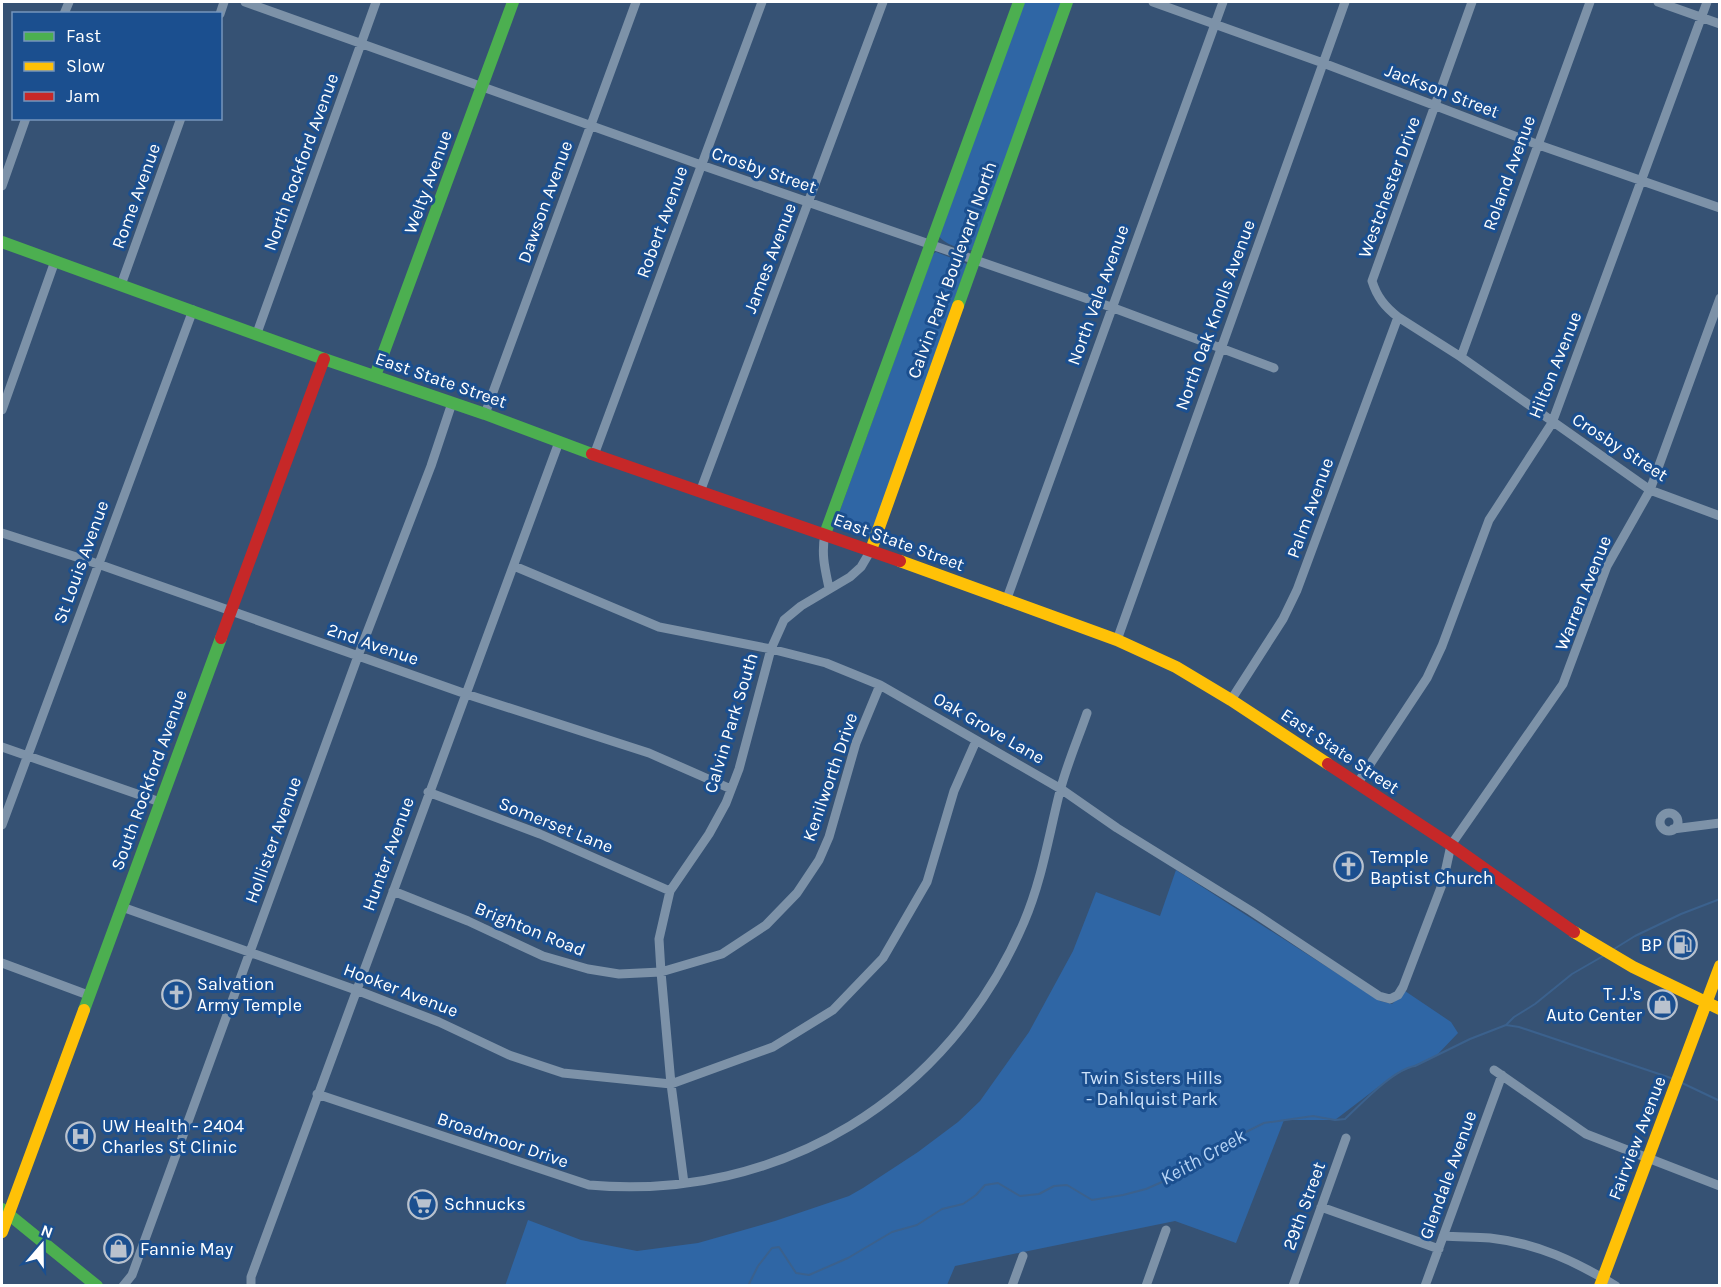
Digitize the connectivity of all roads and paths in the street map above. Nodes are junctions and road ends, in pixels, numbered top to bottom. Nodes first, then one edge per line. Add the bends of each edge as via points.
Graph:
1 (244, 2) edge
2 (376, 2) edge
3 (513, 2) edge
4 (636, 2) edge
5 (762, 2) edge
6 (883, 2) edge
7 (1019, 2) edge
8 (1067, 2) edge
9 (1153, 2) edge
10 (1223, 2) edge
11 (1345, 2) edge
12 (1472, 2) edge
13 (1590, 2) edge
14 (1658, 2) edge
15 (1707, 2) edge
16 (1702, 18) junction
17 (1215, 23) junction
18 (1719, 24) edge
19 (361, 44) junction
20 (1323, 63) junction
21 (482, 86) junction
22 (1435, 106) junction
23 (25, 120) edge
24 (181, 120) edge
25 (590, 126) junction
26 (1536, 144) junction
27 (701, 165) junction
28 (1643, 181) junction
29 (2, 186) edge
30 (809, 202) junction
31 (1719, 207) edge
32 (2, 243) edge
33 (931, 244) junction
34 (974, 260) junction
35 (55, 261) junction
36 (1372, 281) joint
37 (121, 285) junction
38 (1719, 298) edge
39 (1111, 307) junction
40 (193, 310) junction
41 (1398, 317) junction
42 (256, 333) junction
43 (1220, 348) junction
44 (1461, 357) junction
45 (324, 359) junction
46 (1274, 368) dead end
47 (375, 376) junction
48 (452, 403) junction
49 (2, 410) edge
50 (485, 414) junction
51 (1552, 423) junction
52 (559, 442) junction
53 (594, 455) junction
54 (1650, 490) junction
55 (700, 492) junction
56 (1719, 516) edge
57 (2, 533) edge
58 (825, 534) junction
59 (871, 550) junction
60 (98, 564) junction
61 (514, 566) junction
62 (829, 588) junction
63 (1006, 601) junction
64 (232, 612) junction
65 (1117, 640) junction
66 (771, 650) junction
67 (358, 656) junction
68 (880, 685) junction
69 (466, 694) junction
70 (1232, 700) junction
71 (1087, 713) dead end
72 (976, 741) junction
73 (2, 747) edge
74 (27, 756) junction
75 (1357, 784) junction
76 (731, 789) junction
77 (1061, 789) junction
78 (428, 792) junction
79 (160, 802) junction
80 (1719, 823) edge
81 (2, 825) edge
82 (1673, 830) dead end
83 (1451, 845) junction
84 (393, 891) junction
85 (670, 891) junction
86 (122, 907) junction
87 (250, 952) junction
88 (2, 963) edge
89 (1719, 966) edge
90 (661, 972) junction
91 (356, 990) junction
92 (88, 995) junction
93 (1706, 1004) junction
94 (1719, 1009) edge
95 (671, 1084) junction
96 (317, 1094) junction
97 (1346, 1138) dead end
98 (1648, 1158) junction
99 (684, 1183) junction
100 (1719, 1186) edge
101 (1321, 1207) junction
102 (5, 1211) edge
103 (1166, 1230) dead end
104 (2, 1232) edge
105 (1443, 1236) junction
106 (1439, 1249) junction
107 (1023, 1256) dead end
108 (251, 1281) edge
109 (1602, 1282) edge
110 (96, 1286) edge
111 (123, 1286) edge
112 (1012, 1286) edge
113 (1146, 1286) edge
114 (1293, 1286) edge
115 (1425, 1286) edge
116 (1617, 1286) edge

1 - 19 street, Crosby Street
2 - 19 street, North Rockford Avenue
3 - 21 street, Welty Avenue
4 - 25 street, Dawson Avenue
5 - 27 street, Robert Avenue
6 - 30 street, James Avenue
7 - 33 street, Calvin Park Boulevard North
8 - 34 street, Calvin Park Boulevard North
9 - 17 street, Jackson Street
10 - 17 street, North Vale Avenue
11 - 20 street, North Oak Knolls Avenue
12 - 22 street, Westchester Drive
13 - 26 street, Roland Avenue
14 - 16 street
15 - 16 street, Hilton Avenue
16 - 18 street
16 - 28 street, Hilton Avenue
17 - 20 street, Jackson Street
17 - 39 street, North Vale Avenue
19 - 21 street, Crosby Street
19 - 42 street, North Rockford Avenue
20 - 22 street, Jackson Street
20 - 43 street, North Oak Knolls Avenue
21 - 25 street, Crosby Street
21 - 47 street, Welty Avenue
22 - 26 street, Jackson Street
22 - 36 street, Westchester Drive
23 - 29 street
24 - 37 street, Rome Avenue
25 - 27 street, Crosby Street
25 - 50 street, Dawson Avenue
26 - 28 street, Jackson Street
26 - 44 street, Roland Avenue
27 - 30 street, Crosby Street
27 - 53 street, Robert Avenue
28 - 31 street, Jackson Street
28 - 51 street, Hilton Avenue
30 - 33 street, Crosby Street
30 - 55 street, James Avenue
32 - 35 street, East State Street
33 - 34 street, Crosby Street
33 - 58 street, Calvin Park Boulevard North
34 - 39 street, Crosby Street
34 - 59 street, Calvin Park Boulevard North
35 - 37 street, East State Street
35 - 49 street
36 - 41 street, Crosby Street via 1377,295
37 - 40 street, East State Street
38 - 54 street, Warren Avenue
39 - 43 street, Crosby Street
39 - 63 street, North Vale Avenue
40 - 42 street, East State Street
40 - 60 street, St Louis Avenue
41 - 44 street, Crosby Street
41 - 70 street, Palm Avenue via 1297,590 1283,620
42 - 45 street, East State Street
43 - 46 street, Crosby Street
43 - 65 street, North Oak Knolls Avenue
44 - 51 street, Crosby Street
45 - 47 street, East State Street
45 - 64 street, South Rockford Avenue
47 - 48 street, East State Street
48 - 50 street, East State Street
48 - 67 street, Hollister Avenue
50 - 52 street, East State Street
51 - 54 street, Crosby Street
51 - 75 street, Hilton Avenue via 1490,520 1427,678
52 - 53 street, East State Street
52 - 61 street, Hunter Avenue
53 - 55 street, East State Street
54 - 56 street, Crosby Street
54 - 83 street, Warren Avenue via 1607,566 1563,684
55 - 58 street, East State Street
57 - 60 street, 2nd Avenue
58 - 59 street, East State Street
58 - 62 street via 822,560
59 - 62 street, Calvin Park South via 850,577
59 - 63 street, East State Street
60 - 64 street, 2nd Avenue
60 - 74 street, St Louis Avenue
61 - 66 street, Oak Grove Lane via 659,627
61 - 69 street, Hunter Avenue
62 - 66 street, Calvin Park South via 784,620
63 - 65 street, East State Street
64 - 67 street, 2nd Avenue
64 - 79 street, South Rockford Avenue
65 - 70 street, East State Street via 1176,667
66 - 68 street, Oak Grove Lane via 826,663
66 - 76 street, Calvin Park South
67 - 69 street, 2nd Avenue
67 - 87 street, Hollister Avenue
68 - 72 street, Oak Grove Lane
68 - 90 street, Kenilworth Drive via 856,743 829,837 797,893 766,925 722,954
69 - 76 street, 2nd Avenue via 649,753
69 - 78 street, Hunter Avenue
70 - 75 street, East State Street
71 - 77 street, Broadmoor Drive
72 - 77 street, Oak Grove Lane
72 - 95 street via 954,791 927,882 883,958 832,1010 773,1047
73 - 74 street
74 - 79 street
74 - 81 street, St Louis Avenue
75 - 83 street, East State Street
76 - 85 street, Calvin Park South via 709,834
77 - 83 street, Oak Grove Lane via 1379,996 1390,999 1398,996 1403,987 1443,882
77 - 99 street, Broadmoor Drive via 1025,920 1002,969 975,1012 935,1057 905,1088 822,1143 772,1163
78 - 84 street, Hunter Avenue
78 - 85 street, Somerset Lane via 540,834
79 - 86 street, South Rockford Avenue
80 - 82 street
83 - 93 street, East State Street via 1574,932
84 - 90 street, Brighton Road via 543,956 619,974
84 - 91 street, Hunter Avenue
85 - 90 street, Calvin Park South via 659,939
86 - 87 street, Hooker Avenue
86 - 92 street, South Rockford Avenue
87 - 91 street, Hooker Avenue
87 - 111 street, Hollister Avenue via 132,1275
88 - 92 street
89 - 93 street, Fairview Avenue
90 - 95 street, Calvin Park South
91 - 95 street, Hooker Avenue via 439,1022 509,1055 563,1073
91 - 96 street, Hunter Avenue
92 - 102 street, South Rockford Avenue
93 - 94 street, East State Street
93 - 98 street, Fairview Avenue
95 - 99 street, Calvin Park South
96 - 99 street, Broadmoor Drive via 589,1185 624,1188
96 - 108 street, Hunter Avenue
97 - 101 street, 29th Street
98 - 100 street
98 - 105 street, Glendale Avenue via 1586,1134 1498,1073
98 - 109 street, Fairview Avenue
101 - 106 street
101 - 114 street, 29th Street
102 - 104 street, South Rockford Avenue
102 - 110 street
103 - 113 street
105 - 106 street, Glendale Avenue
105 - 109 street via 1530,1245 1562,1257
106 - 115 street, Glendale Avenue
107 - 112 street
109 - 116 street

